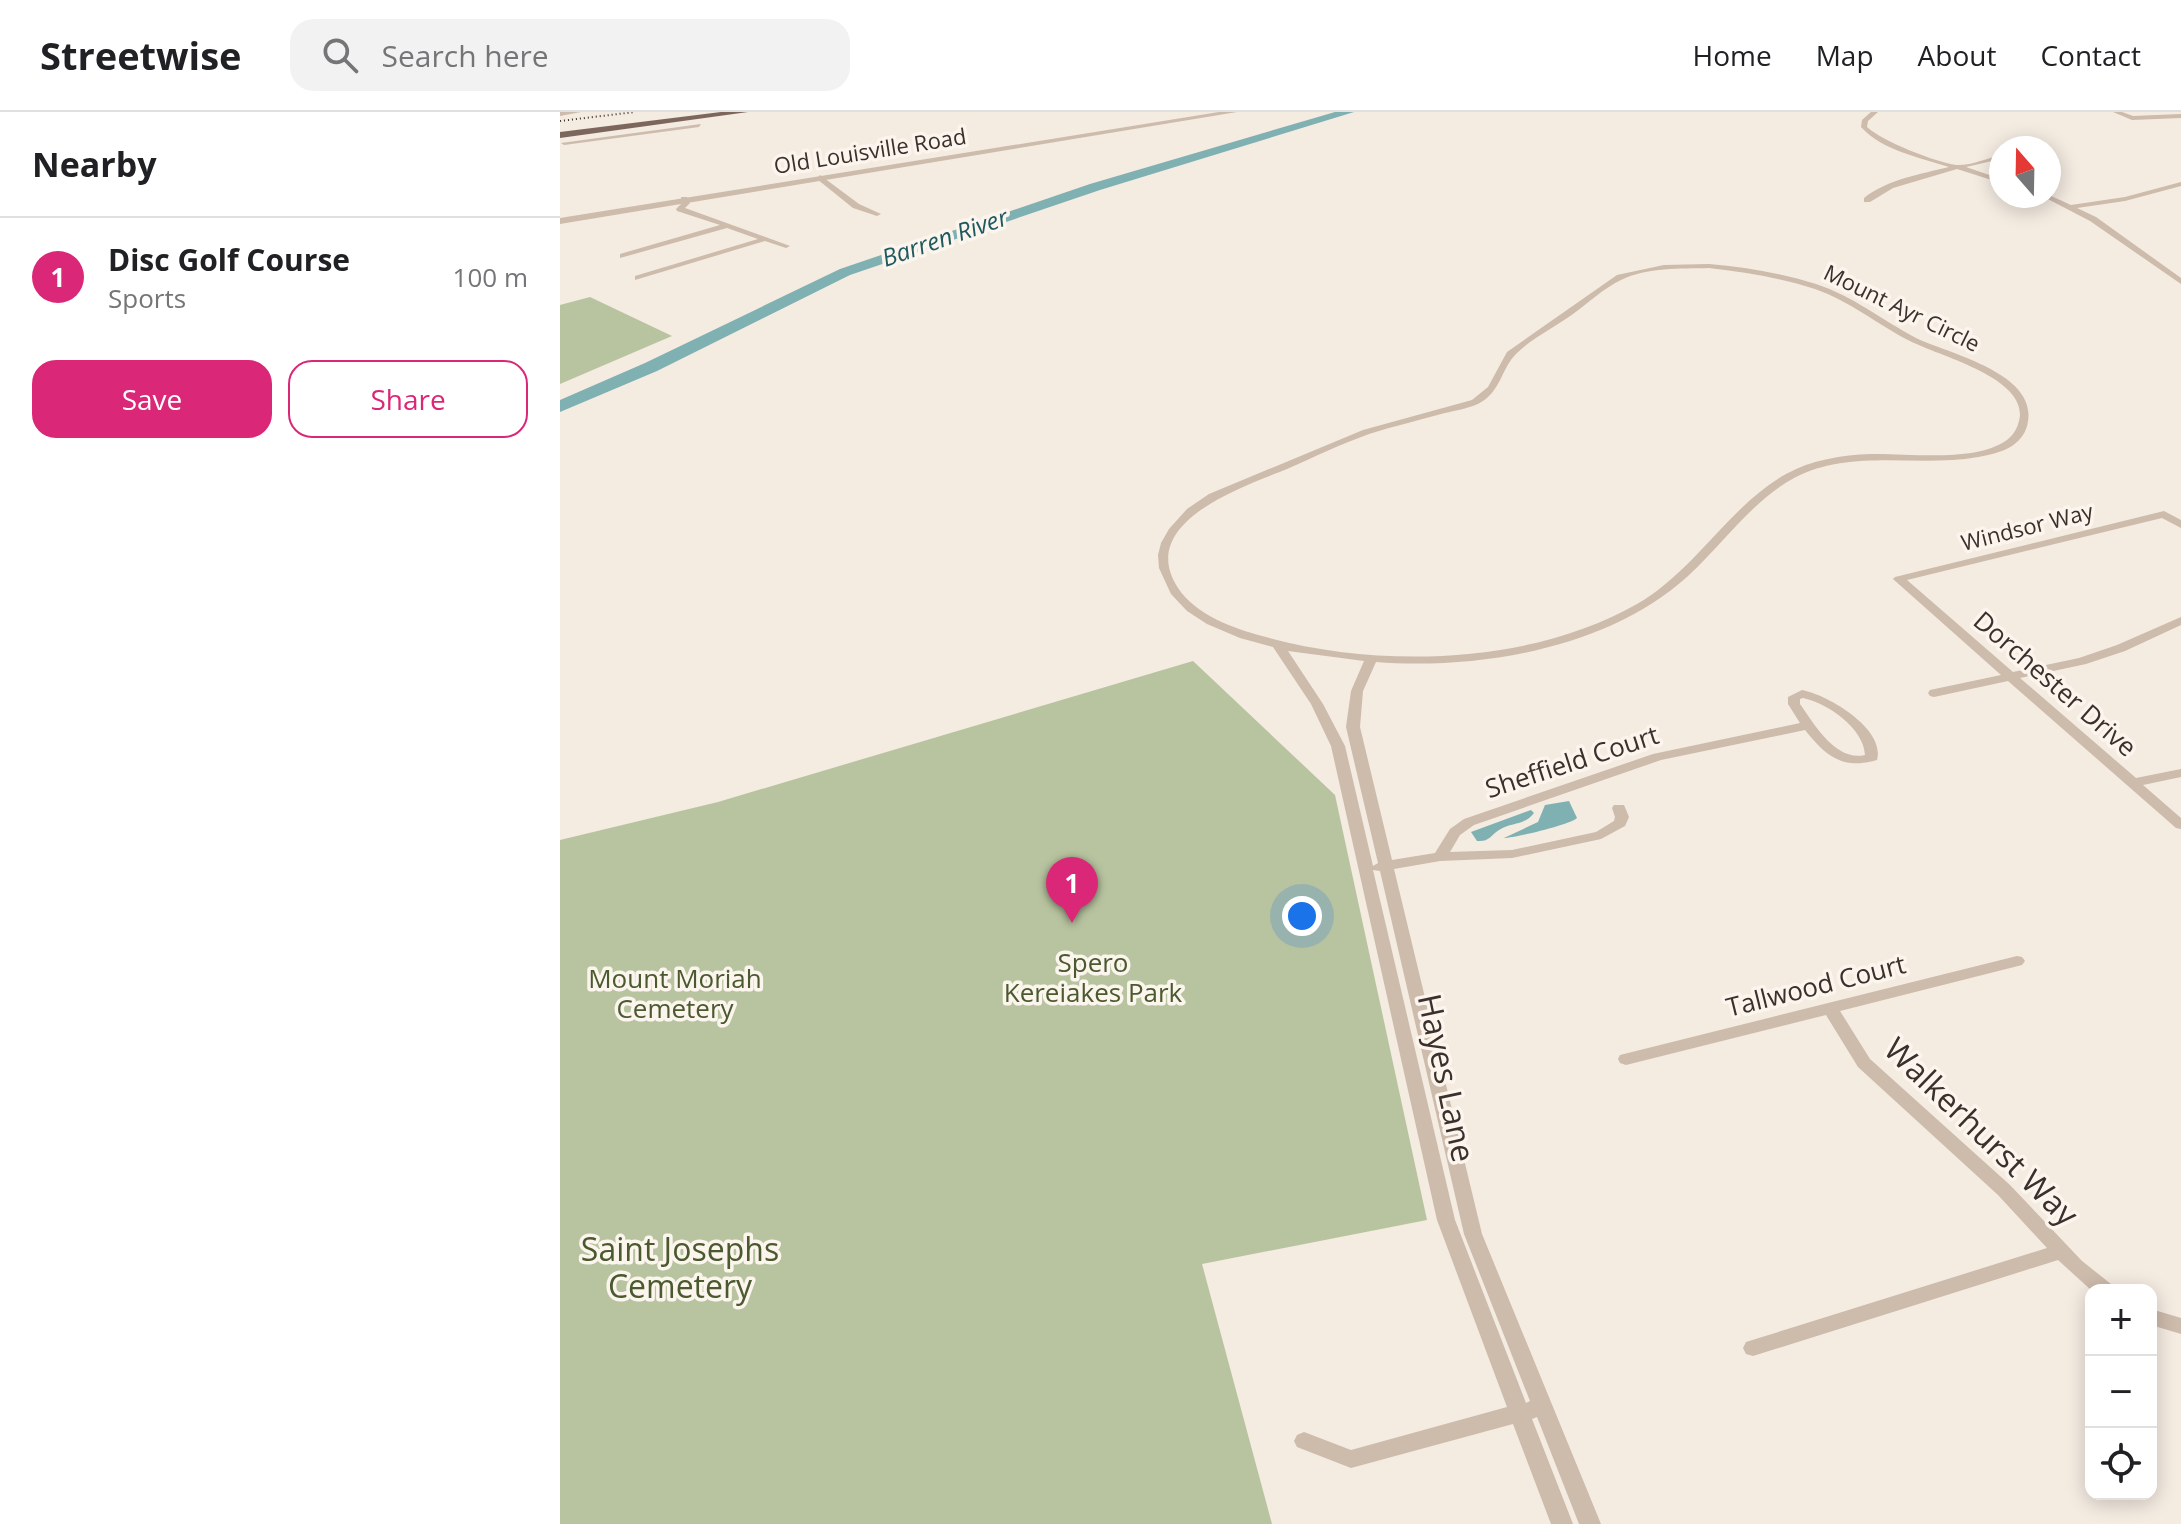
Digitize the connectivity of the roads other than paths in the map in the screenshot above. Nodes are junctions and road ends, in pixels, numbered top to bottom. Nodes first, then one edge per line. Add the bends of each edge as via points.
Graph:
1 (578, 112) edge
2 (693, 112) edge
3 (743, 112) edge
4 (1233, 112) edge
5 (1875, 112) edge
6 (2116, 112) edge
7 (560, 114) edge
8 (2181, 116) edge
9 (699, 125) dead end
10 (622, 128) junction
11 (560, 129) edge
12 (562, 139) edge
13 (1989, 160) edge
14 (1960, 168) junction
15 (820, 177) junction
16 (1989, 177) edge
17 (2181, 184) edge
18 (2169, 188) junction
19 (2181, 191) edge
20 (684, 199) junction
21 (1867, 200) dead end
22 (2061, 202) edge
23 (655, 204) junction
24 (2072, 207) junction
25 (680, 209) junction
26 (877, 214) dead end
27 (560, 221) edge
28 (726, 225) junction
29 (765, 239) junction
30 (786, 246) dead end
31 (623, 256) dead end
32 (638, 278) dead end
33 (2181, 282) edge
34 (2181, 525) edge
35 (1899, 579) joint
36 (2181, 621) edge
37 (1278, 645) junction
38 (1372, 658) junction
39 (2009, 677) junction
40 (1934, 693) dead end
41 (1809, 725) junction
42 (2181, 773) edge
43 (2133, 783) junction
44 (1619, 808) dead end
45 (2181, 825) edge
46 (1440, 857) junction
47 (1388, 866) junction
48 (1367, 869) junction
49 (2017, 961) dead end
50 (1829, 1007) junction
51 (1626, 1059) dead end
52 (2062, 1251) junction
53 (2098, 1284) edge
54 (2157, 1319) edge
55 (2181, 1326) edge
56 (1753, 1348) dead end
57 (1542, 1407) junction
58 (1519, 1414) junction
59 (1304, 1441) dead end
60 (1562, 1524) edge
61 (1590, 1524) edge

1 - 7 street
2 - 10 main road
3 - 10 main road
4 - 15 street, Old Louisville Road
5 - 14 street via 1864,123 1874,137
6 - 8 street via 2132,118
9 - 10 street
10 - 11 main road
10 - 12 main road
13 - 14 street
14 - 16 street
14 - 21 street via 1894,185
15 - 20 street, Old Louisville Road
15 - 26 street via 856,206
17 - 18 street
18 - 19 street
18 - 24 street
20 - 23 street, Old Louisville Road
20 - 25 street
22 - 24 street
23 - 25 street
23 - 27 street, Old Louisville Road
24 - 33 street
25 - 28 street
28 - 29 street
28 - 31 street
29 - 30 street
29 - 32 street
34 - 35 street, Windsor Way via 2164,514
35 - 39 street, Dorchester Drive
36 - 39 street via 2082,661
37 - 38 street, Mount Ayr Circle
37 - 38 street, Mount Ayr Circle via 1218,624 1173,589 1165,548 1184,518 1225,490 1366,432 1475,402 1492,389 1504,360 1517,348 1629,274 1709,266 1826,290 1918,343 1998,377 2024,403 2023,431 1999,449 1951,457 1855,458 1794,474 1772,488 1660,595 1592,629 1502,651
37 - 48 street, Hayes Lane via 1334,736
38 - 47 street, Hayes Lane via 1357,691 1353,727
39 - 40 street
39 - 43 street, Dorchester Drive
41 - 41 street via 1794,697 1814,694 1831,703 1867,740 1874,755 1863,761 1843,758
41 - 46 street, Sheffield Court via 1658,757 1475,820 1455,832
42 - 43 street
43 - 45 street, Dorchester Drive
44 - 46 street via 1620,823 1601,835 1499,856
46 - 47 street
47 - 48 street
47 - 57 street, Hayes Lane via 1473,1234
48 - 58 street, Hayes Lane via 1446,1220
49 - 50 street, Tallwood Court
50 - 51 street, Tallwood Court
50 - 52 street, Walkerhurst Way via 1864,1063 2004,1190
52 - 53 street, Walkerhurst Way
52 - 56 street
54 - 55 street
57 - 58 street
57 - 61 street, Hayes Lane
58 - 59 street via 1351,1459
58 - 60 street, Hayes Lane

